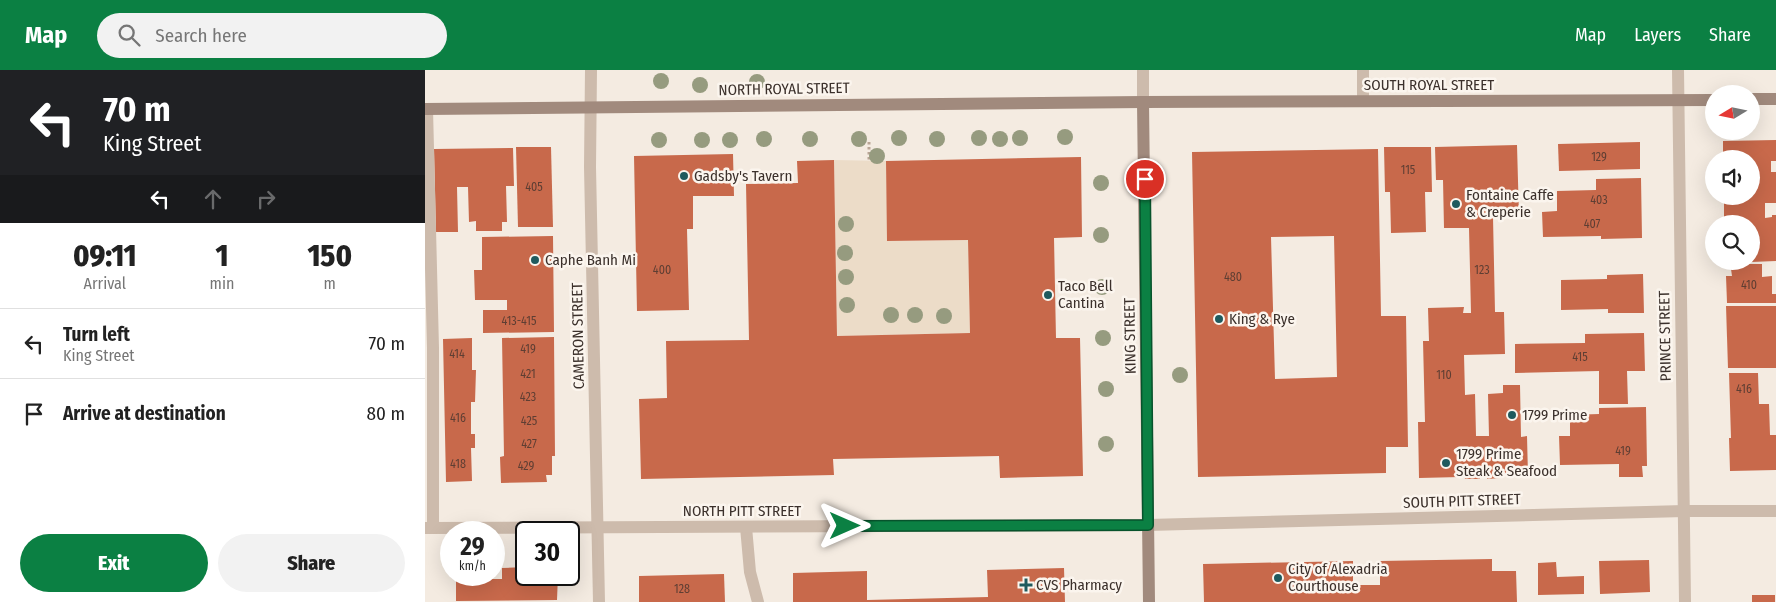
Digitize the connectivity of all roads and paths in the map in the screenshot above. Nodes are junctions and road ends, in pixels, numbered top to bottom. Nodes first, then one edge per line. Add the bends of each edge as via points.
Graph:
1 (591, 70) edge
2 (1143, 70) edge
3 (1363, 70) edge
4 (1678, 70) edge
5 (1760, 99) edge
6 (1776, 99) edge
7 (1678, 100) junction
8 (1705, 100) edge
9 (1363, 101) junction
10 (1143, 102) junction
11 (591, 107) junction
12 (426, 110) edge
13 (869, 142) dead end
14 (869, 161) dead end
15 (1684, 511) junction
16 (1776, 511) edge
17 (1148, 525) junction
18 (598, 527) junction
19 (746, 527) junction
20 (429, 528) edge
21 (599, 602) edge
22 (758, 602) edge
23 (1149, 602) edge
24 (1685, 602) edge

1 - 11 street, CAMERON STREET
2 - 10 street, KING STREET
3 - 9 street
4 - 7 street, PRINCE STREET
5 - 6 main road
7 - 8 main road, SOUTH ROYAL STREET
7 - 9 main road, SOUTH ROYAL STREET
7 - 15 street, PRINCE STREET
9 - 10 main road, SOUTH ROYAL STREET
10 - 11 main road, NORTH ROYAL STREET
10 - 17 main road, KING STREET
11 - 12 main road, NORTH ROYAL STREET
11 - 18 street, CAMERON STREET
12 - 20 street via 433,348
13 - 14 path
15 - 16 street, SOUTH PITT STREET
15 - 17 street, SOUTH PITT STREET
15 - 24 street, PRINCE STREET
17 - 19 street, NORTH PITT STREET
17 - 23 main road, KING STREET
18 - 19 street, NORTH PITT STREET
18 - 20 street, NORTH PITT STREET
18 - 21 street, CAMERON STREET
19 - 22 street via 750,572

